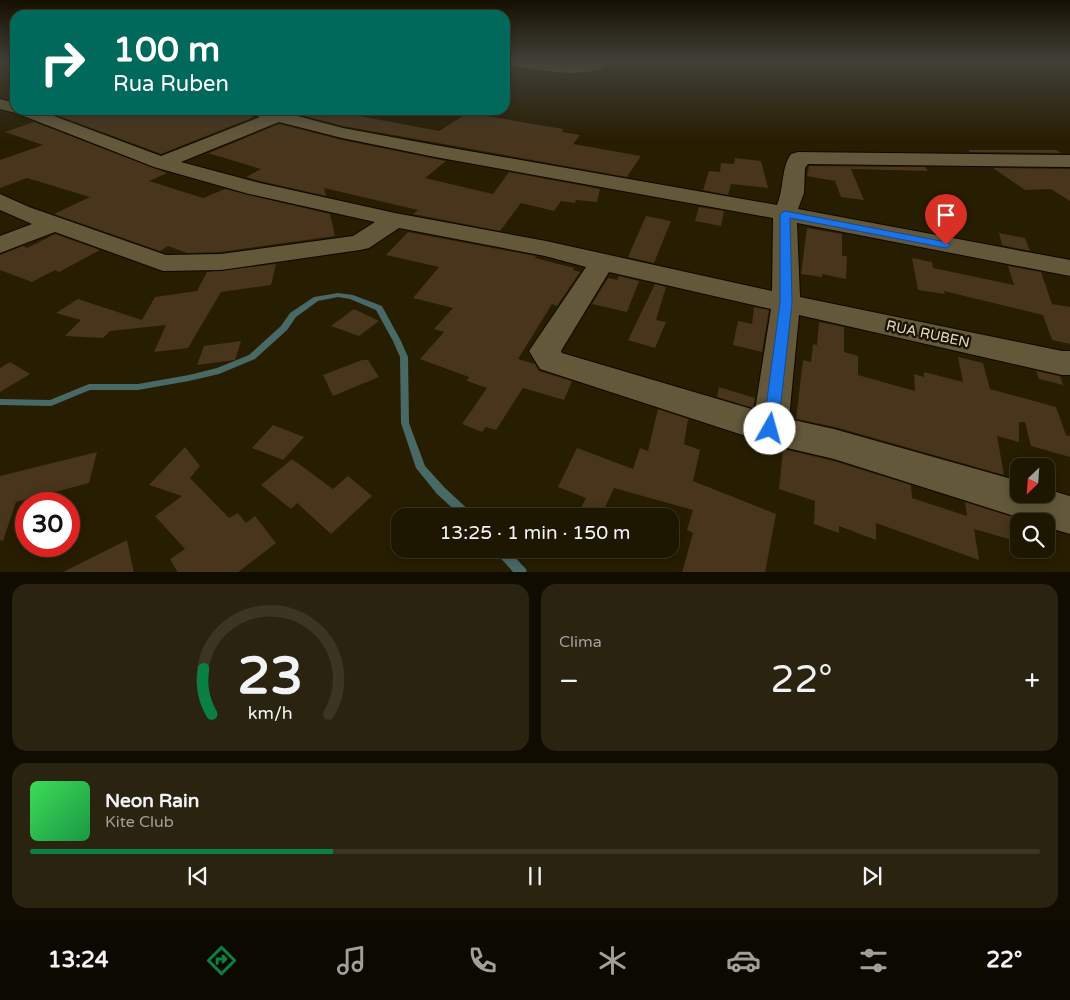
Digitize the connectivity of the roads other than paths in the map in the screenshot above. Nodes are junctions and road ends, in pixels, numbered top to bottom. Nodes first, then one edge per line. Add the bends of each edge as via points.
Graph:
1 (35, 115) edge
2 (273, 115) edge
3 (277, 116) junction
4 (1070, 160) edge
5 (161, 163) junction
6 (0, 201) edge
7 (785, 214) junction
8 (395, 220) junction
9 (54, 224) junction
10 (0, 245) edge
11 (602, 264) junction
12 (1070, 268) edge
13 (786, 303) junction
14 (1067, 371) edge
15 (770, 429) junction
16 (1070, 515) edge

1 - 5 street, RUA RUBEN
2 - 3 street
3 - 5 street
3 - 7 street via 342,133 435,151
4 - 7 street via 989,162 798,158 793,192
5 - 8 street, RUA RUBEN via 257,189
6 - 9 street
7 - 12 street
7 - 13 street
8 - 9 street via 360,243 266,257 188,264 163,263
8 - 11 street, RUA RUBEN via 546,249
9 - 10 street
11 - 13 street, RUA RUBEN
11 - 15 street via 545,351 551,362
13 - 14 street, RUA RUBEN
13 - 15 street
15 - 16 street via 834,444

